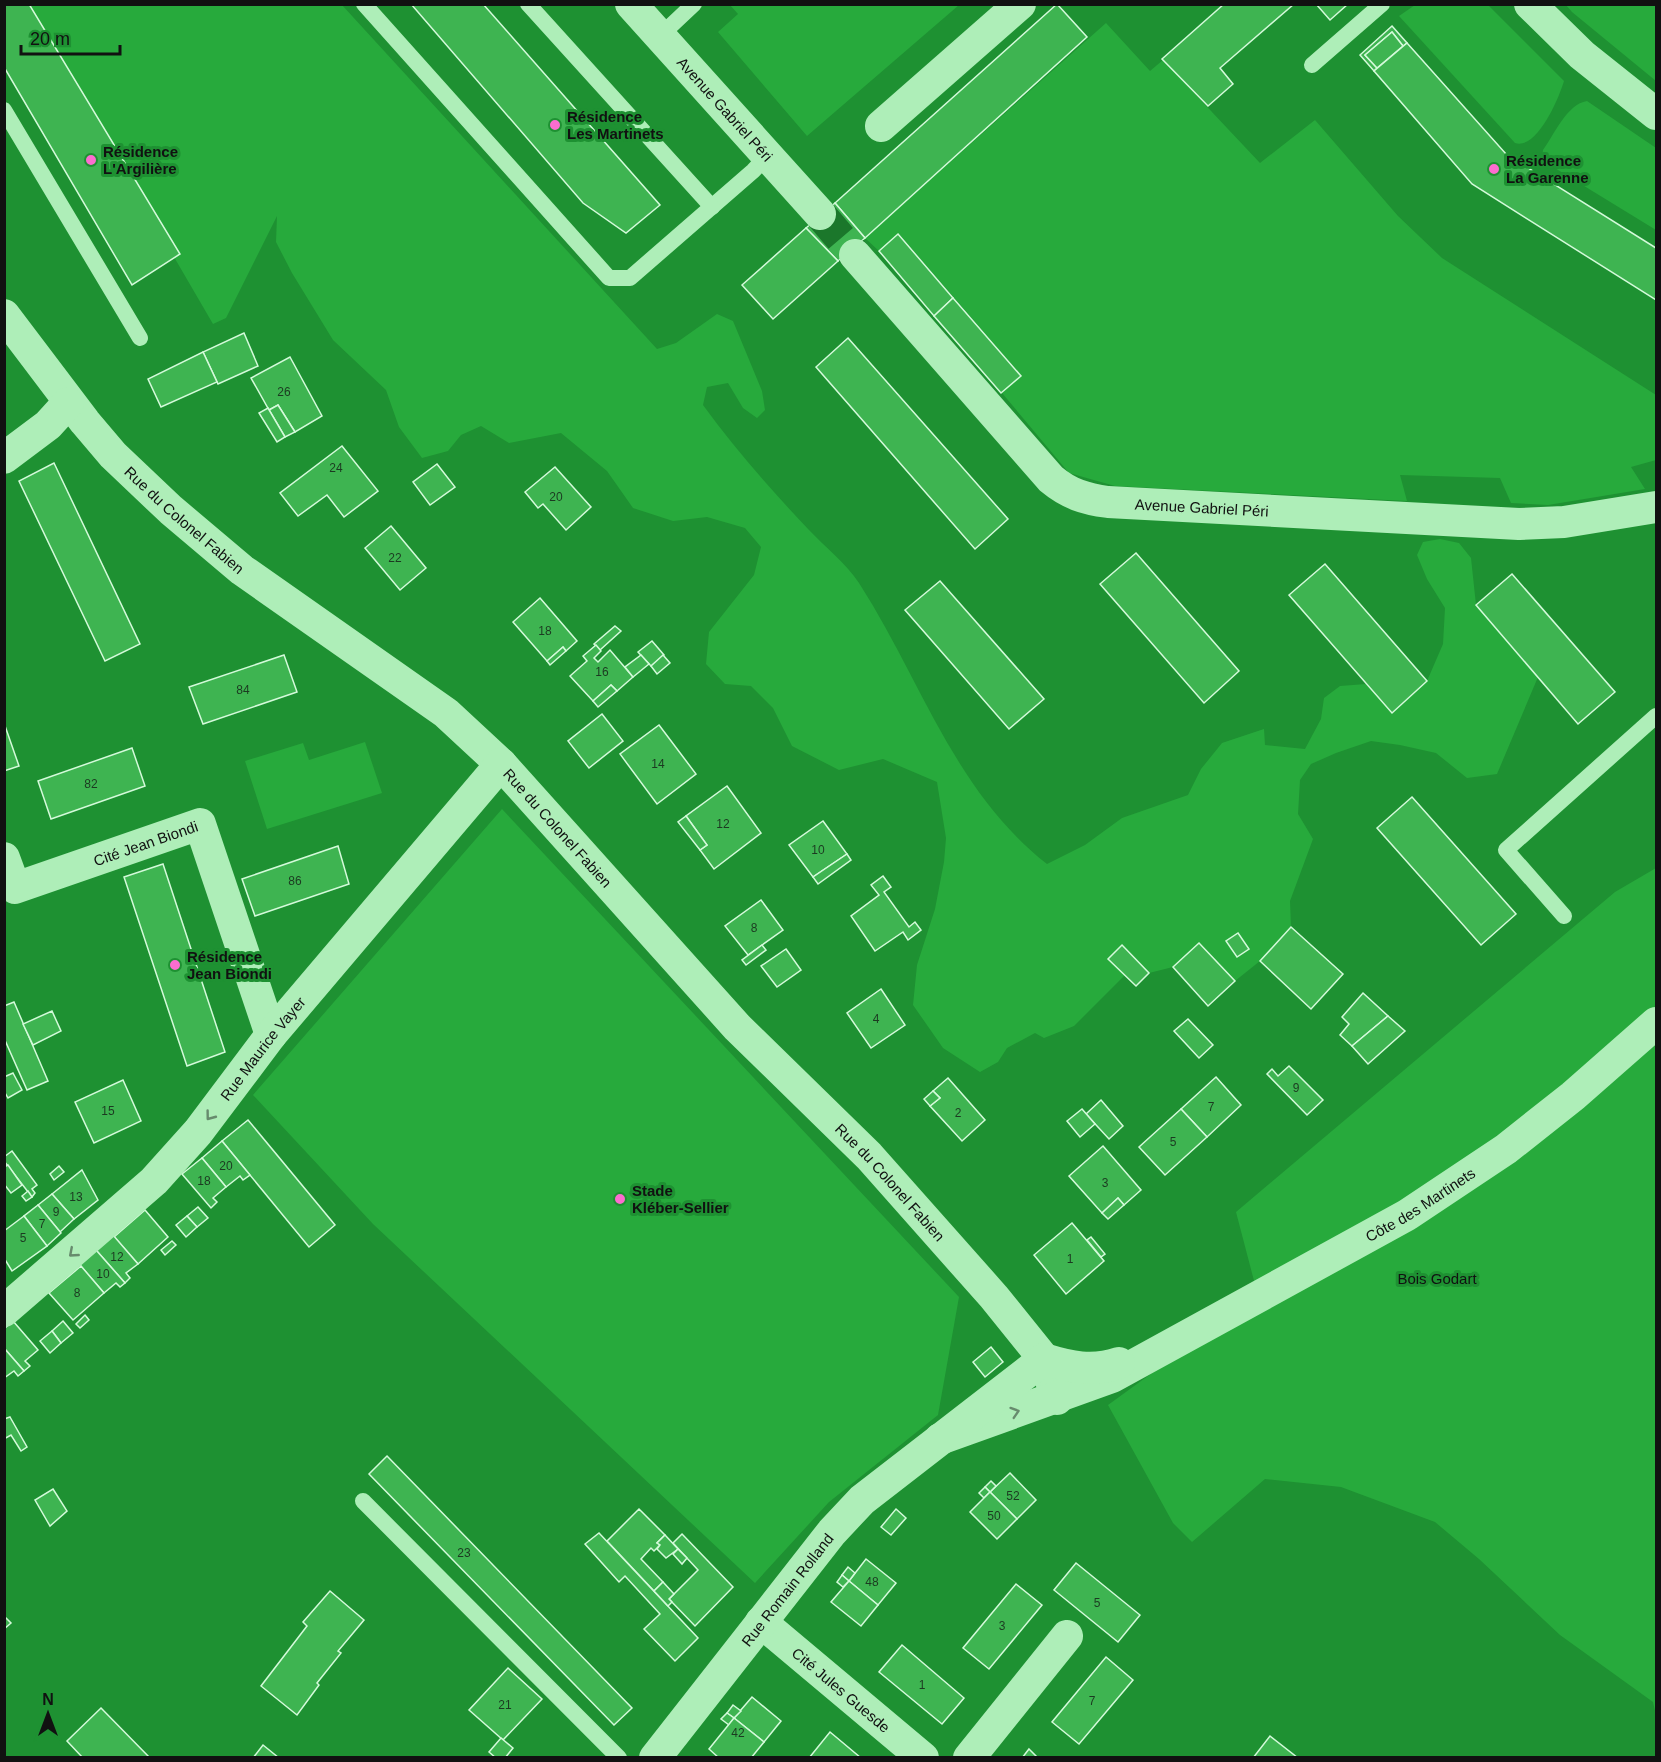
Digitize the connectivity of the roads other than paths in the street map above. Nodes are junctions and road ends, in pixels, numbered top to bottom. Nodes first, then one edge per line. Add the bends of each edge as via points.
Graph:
1 (364, 4) edge
2 (528, 4) edge
3 (631, 4) edge
4 (694, 4) edge
5 (1020, 4) edge
6 (1382, 4) edge
7 (1530, 4) edge
8 (660, 36) junction
9 (1312, 65) dead end
10 (4, 110) edge
11 (1656, 114) edge
12 (881, 126) dead end
13 (768, 155) junction
14 (712, 207) junction
15 (820, 214) tunnel mouth
16 (855, 255) tunnel mouth
17 (4, 315) edge
18 (140, 338) dead end
19 (68, 403) junction
20 (4, 458) edge
21 (1656, 507) edge
22 (1656, 716) edge
23 (501, 764) junction
24 (4, 858) edge
25 (10, 890) edge
26 (1564, 916) dead end
27 (1656, 1023) edge
28 (270, 1035) junction
29 (4, 1311) edge
30 (1158, 1350) junction
31 (1044, 1359) junction
32 (1057, 1399) junction
33 (940, 1440) junction
34 (363, 1501) dead end
35 (761, 1622) junction
36 (1067, 1636) dead end
37 (620, 1758) edge
38 (655, 1758) edge
39 (923, 1758) edge
40 (969, 1758) edge

1 - 14 lane via 609,278 630,278
2 - 14 lane
3 - 8 street, Avenue Gabriel Péri
4 - 8 lane
5 - 12 street
6 - 9 lane
7 - 11 street via 1582,54
8 - 13 street, Avenue Gabriel Péri
10 - 18 lane
13 - 14 lane
13 - 15 street, Avenue Gabriel Péri
16 - 21 street, Avenue Gabriel Péri via 1051,479 1070,494 1120,503 1519,524 1564,522
17 - 19 street, Rue du Colonel Fabien
19 - 20 street
19 - 23 street, Rue du Colonel Fabien via 131,473 219,551 423,696
22 - 26 lane via 1506,850
23 - 28 street, Rue Maurice Vayer
23 - 31 street, Rue du Colonel Fabien via 737,1028 869,1156
24 - 25 street, Cité Jean Biondi
25 - 28 street, Cité Jean Biondi via 200,825
27 - 30 street, Côte des Martinets via 1542,1122 1468,1176 1407,1215
28 -> 29 street, Rue Maurice Vayer via 198,1132 154,1181
30 - 31 street, Côte des Martinets via 1099,1368 1068,1367
30 - 32 street, Côte des Martinets via 1112,1377
31 - 32 street, Rue du Colonel Fabien
31 - 33 street, Rue Romain Rolland
33 -> 32 street, Rue Romain Rolland
33 - 35 street, Rue Romain Rolland via 862,1500
34 - 37 lane
35 - 38 street, Rue Romain Rolland
35 - 39 street, Cité Jules Guesde
36 - 40 street

